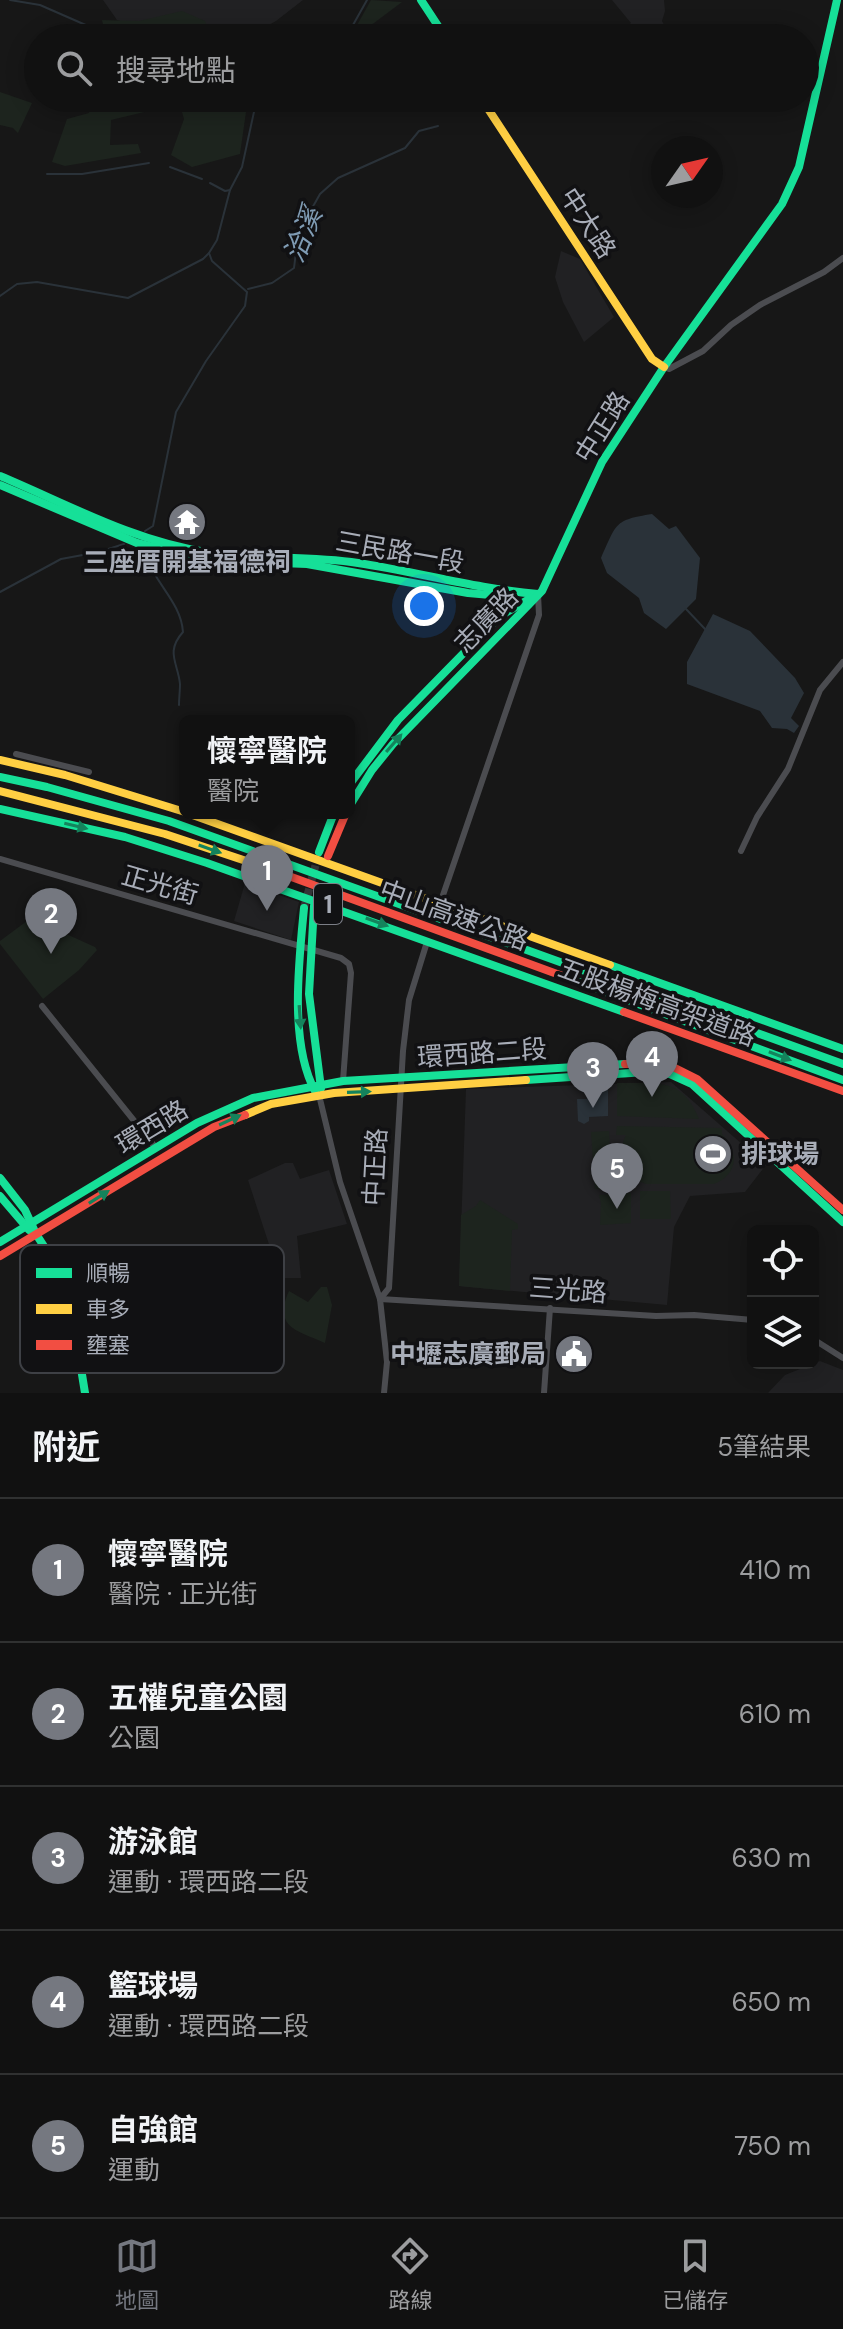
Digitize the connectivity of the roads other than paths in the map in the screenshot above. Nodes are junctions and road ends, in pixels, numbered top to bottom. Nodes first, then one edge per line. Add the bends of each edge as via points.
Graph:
1 (421, 0) edge
2 (837, 0) edge
3 (436, 24) edge
4 (819, 79) edge
5 (494, 112) edge
6 (812, 112) edge
7 (843, 258) edge
8 (664, 367) junction
9 (0, 476) edge
10 (0, 485) edge
11 (140, 539) junction
12 (538, 594) junction
13 (491, 595) junction
14 (500, 616) junction
15 (843, 662) edge
16 (16, 754) dead end
17 (0, 760) edge
18 (89, 772) dead end
19 (0, 777) edge
20 (355, 777) edge
21 (0, 791) edge
22 (355, 797) edge
23 (0, 809) edge
24 (179, 811) edge
25 (203, 819) edge
26 (332, 819) edge
27 (343, 819) edge
28 (741, 851) dead end
29 (0, 859) edge
30 (442, 898) dead end
31 (427, 942) dead end
32 (299, 947) junction
33 (309, 948) junction
34 (42, 1006) dead end
35 (843, 1049) edge
36 (843, 1064) edge
37 (402, 1078) junction
38 (843, 1080) edge
39 (343, 1081) junction
40 (322, 1084) junction
41 (310, 1086) junction
42 (400, 1089) junction
43 (843, 1091) edge
44 (319, 1095) junction
45 (156, 1148) junction
46 (162, 1158) junction
47 (0, 1178) edge
48 (0, 1196) edge
49 (843, 1210) edge
50 (843, 1222) edge
51 (28, 1225) junction
52 (36, 1234) junction
53 (0, 1242) edge
54 (43, 1245) edge
55 (0, 1256) edge
56 (380, 1299) junction
57 (550, 1308) junction
58 (747, 1319) edge
59 (819, 1343) edge
60 (843, 1358) edge
61 (82, 1373) edge
62 (85, 1393) edge
63 (384, 1393) edge
64 (544, 1393) edge

1 - 3 main road
2 - 4 main road, 中正路
5 - 8 main road
6 - 8 main road, 中正路 via 790,189
7 - 8 street via 760,305 703,351
8 - 12 main road, 中正路 via 600,466
9 - 11 main road, 三民路一段
10 - 11 main road, 三民路一段
11 - 12 main road, 三民路一段 via 203,552 360,563
11 - 13 main road, 三民路一段 via 204,560 307,564
12 - 13 main road, 三民路一段
12 - 14 main road, 志廣路
22 -> 12 main road, 志廣路 via 393,744
12 - 30 street, 中正路 via 539,615
13 - 14 main road
14 - 20 main road, 志廣路 via 384,736
15 - 28 street via 820,690 788,769
16 - 18 street
17 - 24 main road, 五股楊梅高架道路 / 1
19 - 36 main road, 中山高速公路 / 1 via 169,821
21 -> 38 main road, 中山高速公路 / 1 via 165,834 294,877
23 -> 43 main road, 五股楊梅高架道路 / 1 via 125,837 207,863
25 - 35 main road, 五股楊梅高架道路 / 1
26 - 27 main road via 323,854
29 - 32 street, 正光街
31 - 37 street, 中正路 via 409,1000
32 - 33 street, 正光街
32 - 33 main road via 309,907
32 -> 41 main road via 301,1036
33 - 39 street, 正光街 via 349,964
33 - 40 main road via 311,1023
34 - 45 street
37 - 39 main road, 環西路二段
37 - 42 street, 中正路
37 - 49 main road, 環西路二段 via 667,1064 697,1079
39 - 40 main road, 環西路二段
40 - 41 main road, 環西路二段
40 - 44 main road
41 - 44 main road
41 - 45 main road, 環西路 via 234,1105
44 -> 42 main road, 環西路二段
42 - 50 main road, 環西路二段 via 670,1074 692,1084
42 - 56 street, 中正路 via 389,1288
46 -> 44 main road, 環西路 via 237,1116
44 - 56 street via 340,1182
45 - 46 street
45 - 51 main road, 環西路
52 -> 46 main road, 環西路
47 - 51 main road via 25,1210
48 - 51 main road
51 - 52 main road
51 - 53 main road, 環西路
52 - 54 main road
52 - 55 main road, 環西路
56 - 57 street, 三光路
56 - 63 street, 中正路 via 387,1362
57 - 58 street, 三光路
57 - 64 street
59 - 60 street
61 - 62 main road

